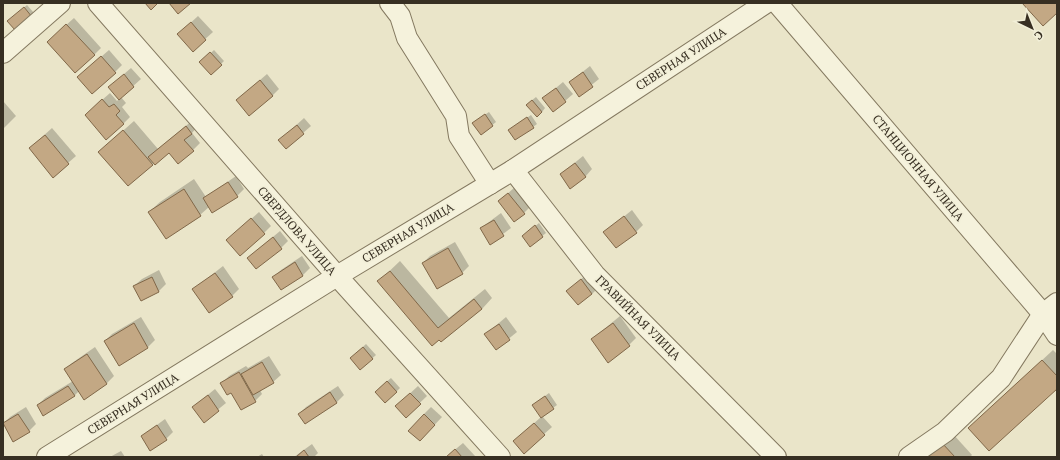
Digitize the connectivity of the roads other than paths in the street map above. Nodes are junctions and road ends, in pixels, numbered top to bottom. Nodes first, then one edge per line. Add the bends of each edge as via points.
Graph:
1 (60, 3) edge
2 (98, 3) edge
3 (390, 3) edge
4 (766, 3) edge
5 (777, 3) edge
6 (3, 53) edge
7 (513, 170) junction
8 (490, 184) junction
9 (337, 276) junction
10 (1050, 309) edge
11 (1057, 335) edge
12 (47, 457) edge
13 (500, 457) edge
14 (776, 457) edge
15 (909, 457) edge

1 - 6 street
2 - 9 street, СВЕРДЛОВА УЛИЦА
3 - 8 street via 400,16 406,38 456,116 459,136
4 - 7 street, СЕВЕРНАЯ УЛИЦА
5 - 10 street, СТАНЦИОННАЯ УЛИЦА
7 - 8 street, СЕВЕРНАЯ УЛИЦА
7 - 14 street, ГРАВИЙНАЯ УЛИЦА via 595,275
8 - 9 street, СЕВЕРНАЯ УЛИЦА
9 - 12 street, СЕВЕРНАЯ УЛИЦА
9 - 13 street, СВЕРДЛОВА УЛИЦА
10 - 11 street, СТАНЦИОННАЯ УЛИЦА
10 - 15 street via 1001,378 945,432

